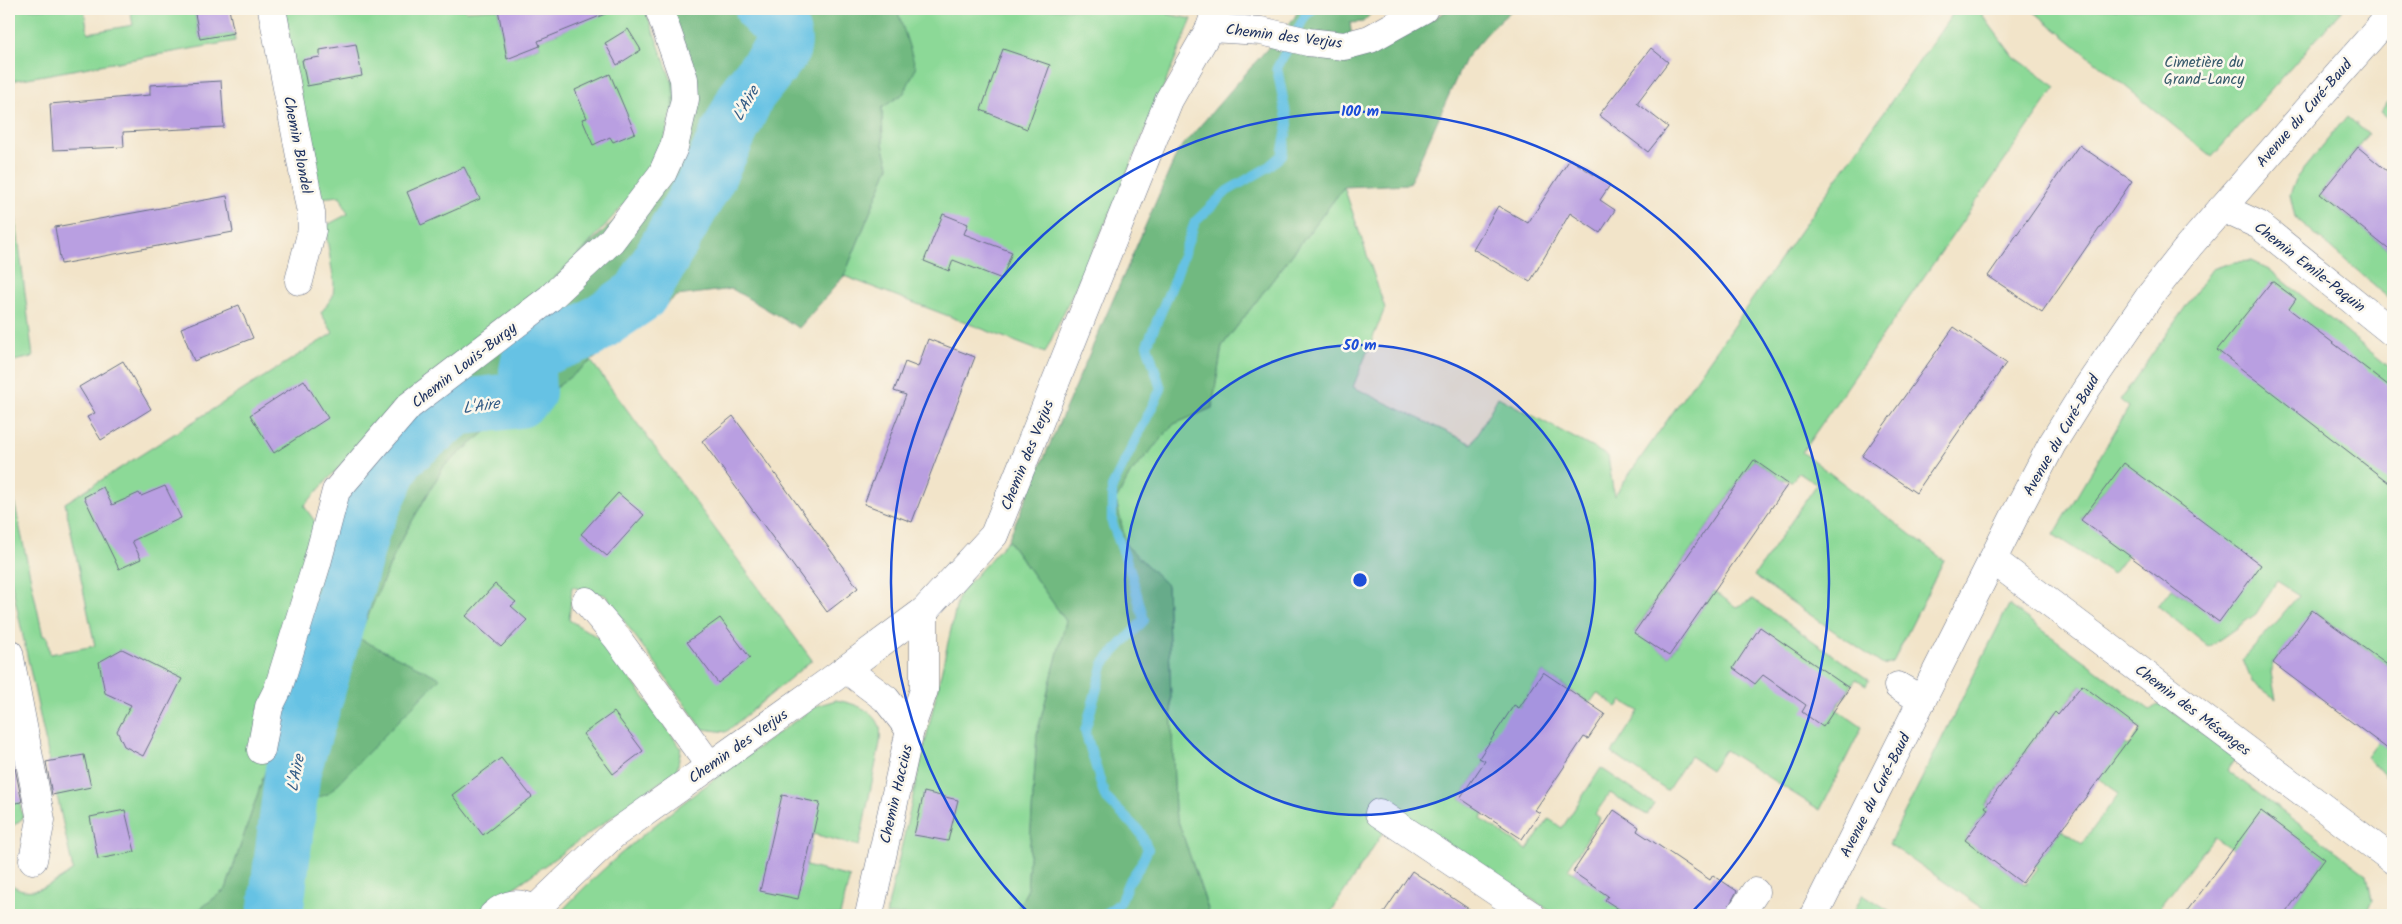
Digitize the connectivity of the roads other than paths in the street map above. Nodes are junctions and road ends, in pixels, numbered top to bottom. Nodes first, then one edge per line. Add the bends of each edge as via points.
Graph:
1 (272, 9) edge
2 (659, 9) edge
3 (1424, 9) edge
4 (2393, 12) edge
5 (1213, 18) edge
6 (2222, 208) junction
7 (299, 282) dead end
8 (2393, 333) edge
9 (1993, 560) junction
10 (586, 601) dead end
11 (924, 611) junction
12 (9, 653) edge
13 (846, 669) junction
14 (1898, 686) dead end
15 (1922, 700) junction
16 (910, 730) junction
17 (261, 750) dead end
18 (710, 766) junction
19 (1379, 812) dead end
20 (33, 860) dead end
21 (2393, 860) edge
22 (1755, 892) dead end
23 (533, 912) edge
24 (493, 915) edge
25 (869, 915) edge
26 (1531, 915) edge
27 (1740, 915) edge
28 (1814, 915) edge

1 - 7 street, Chemin Blondel via 311,213 312,230
2 - 17 street, Chemin Louis-Burgy via 684,79 685,99 674,147 662,174 611,241 550,298 409,406 336,491 318,563 278,689 269,707
3 - 5 street, Chemin des Verjus via 1370,39 1344,46 1308,42
4 - 6 street, Avenue du Curé-Baud
5 - 11 street, Chemin des Verjus via 1169,100 994,535
6 - 8 street, Chemin Emile-Paquin via 2259,226
6 - 9 street, Avenue du Curé-Baud via 2149,297 2105,360 2052,444
9 - 15 street, Avenue du Curé-Baud
9 - 21 street, Chemin des Mésanges
10 - 18 street
11 - 13 street, Chemin des Verjus
11 - 16 street via 924,690
12 - 20 street via 41,820
13 - 16 street, Chemin Haccius via 886,699
13 - 18 street, Chemin des Verjus
14 - 15 street
15 - 28 street, Avenue du Curé-Baud
16 - 25 street, Chemin Haccius
18 - 23 street, Chemin des Verjus via 613,835
19 - 26 street
22 - 27 street
23 - 24 street via 520,902 501,908

